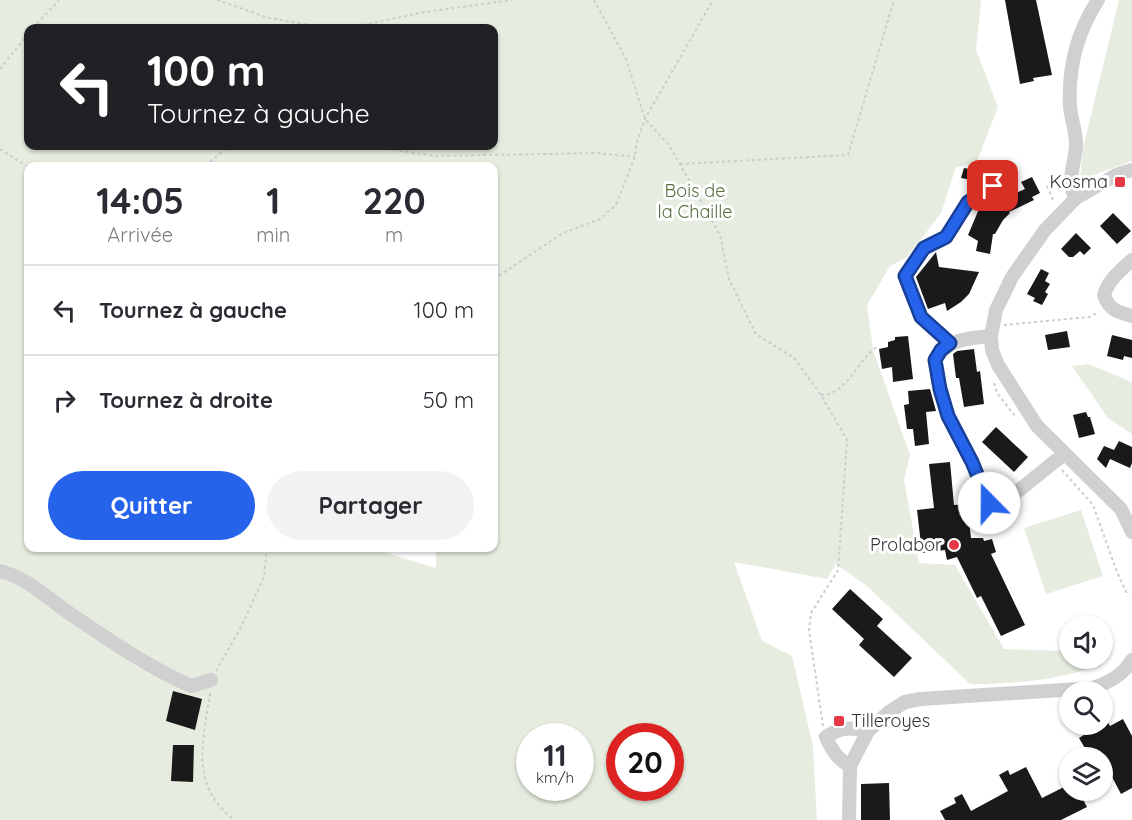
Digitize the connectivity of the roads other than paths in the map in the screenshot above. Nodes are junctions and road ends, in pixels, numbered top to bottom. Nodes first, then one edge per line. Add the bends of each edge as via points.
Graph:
1 (1098, 0) edge
2 (1132, 170) edge
3 (993, 186) dead end
4 (1069, 197) junction
5 (1132, 260) edge
6 (1132, 316) edge
7 (992, 331) junction
8 (950, 343) junction
9 (1059, 458) junction
10 (1126, 508) edge
11 (1132, 532) edge
12 (0, 571) edge
13 (1131, 667) edge
14 (212, 680) road end
15 (867, 731) junction
16 (850, 766) junction
17 (849, 820) edge

1 - 4 street via 1077,42 1072,64 1070,107 1076,143
2 - 4 street
3 - 8 street via 968,202 946,237 924,248 905,276 921,317
4 - 7 street via 1012,277 996,310
5 - 6 street via 1114,277 1104,295 1109,306
7 - 8 street
7 - 9 street via 992,350 1008,384
8 - 9 street via 935,360 940,389 948,416 989,503 1007,500
9 - 10 street
10 - 11 street
12 - 14 street via 22,579 165,674 191,686
13 - 15 street via 1093,688 905,702
15 - 16 street
15 - 16 street via 852,727 826,737 833,753
16 - 17 street

